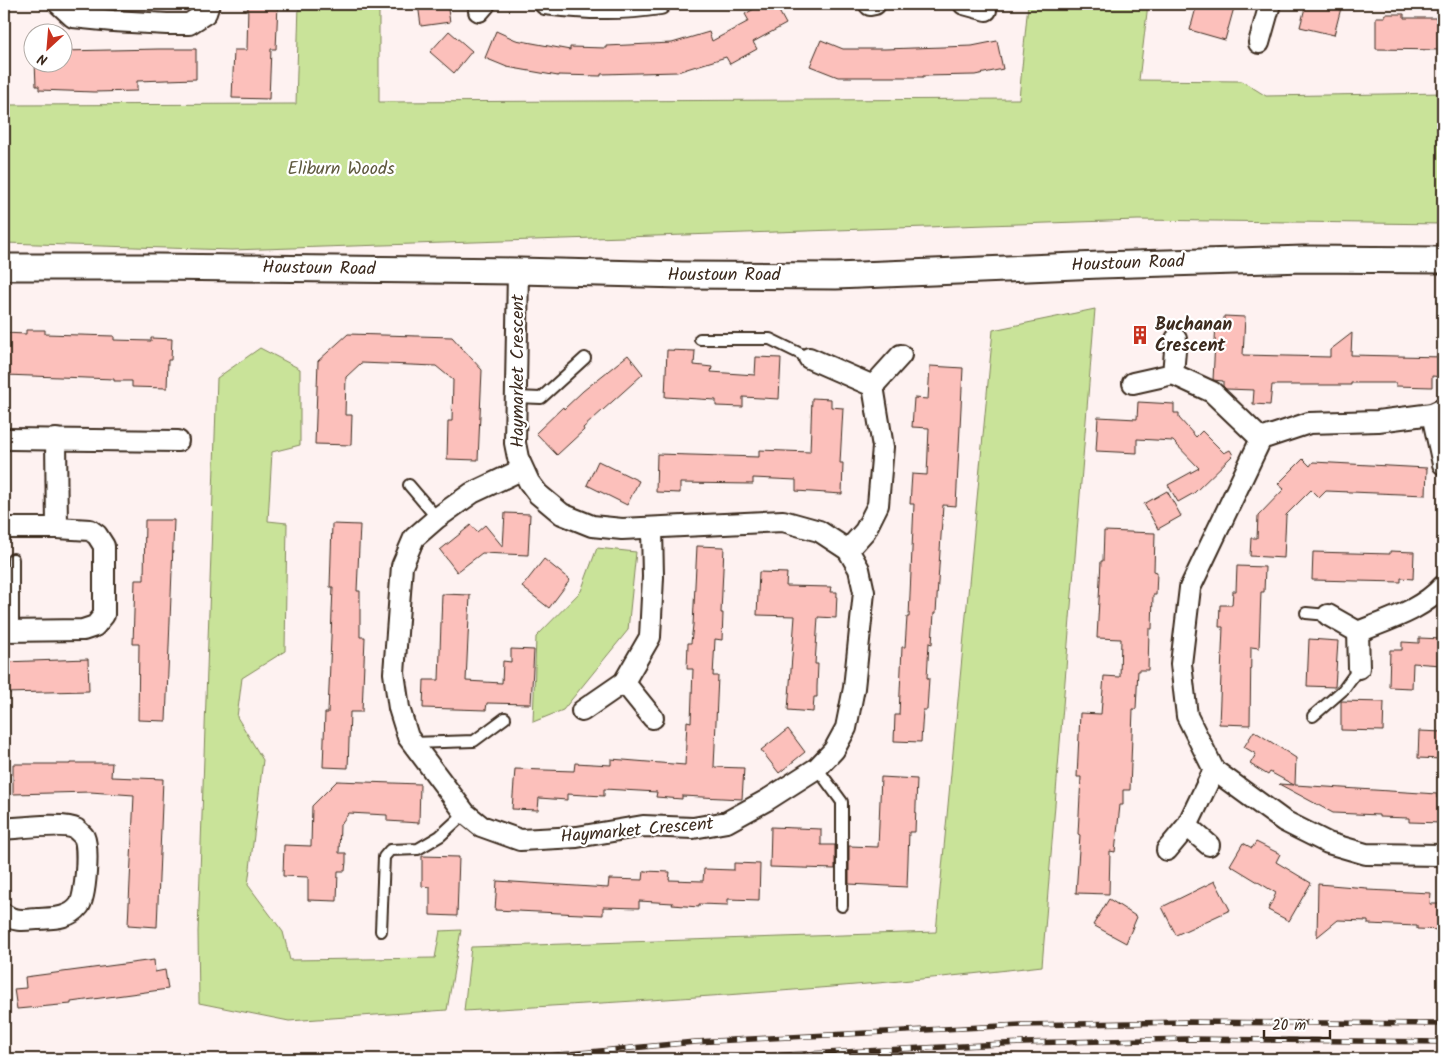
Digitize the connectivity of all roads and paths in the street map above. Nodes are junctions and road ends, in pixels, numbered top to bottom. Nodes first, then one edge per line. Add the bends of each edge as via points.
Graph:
1 (59, 4) edge
2 (209, 4) edge
3 (545, 4) edge
4 (660, 4) edge
5 (964, 4) edge
6 (1270, 4) edge
7 (986, 10) dead end
8 (1259, 43) dead end
9 (1443, 260) edge
10 (4, 267) edge
11 (518, 271) junction
12 (700, 339) dead end
13 (1176, 339) dead end
14 (901, 355) dead end
15 (585, 358) dead end
16 (809, 358) joint
17 (1173, 374) junction
18 (1133, 382) dead end
19 (873, 386) junction
20 (516, 397) junction
21 (1438, 411) edge
22 (9, 439) dead end
23 (1261, 439) junction
24 (56, 440) junction
25 (178, 441) dead end
26 (1443, 464) edge
27 (523, 469) junction
28 (409, 484) dead end
29 (437, 518) junction
30 (4, 528) edge
31 (57, 528) junction
32 (652, 528) junction
33 (848, 550) junction
34 (14, 559) dead end
35 (1443, 586) edge
36 (1306, 613) dead end
37 (1328, 615) joint
38 (8, 631) edge
39 (1358, 632) junction
40 (1358, 668) joint
41 (624, 682) junction
42 (582, 711) dead end
43 (1313, 716) dead end
44 (505, 718) dead end
45 (653, 718) dead end
46 (412, 743) junction
47 (817, 768) junction
48 (1214, 770) junction
49 (465, 813) junction
50 (1187, 826) junction
51 (4, 830) edge
52 (1209, 845) dead end
53 (1167, 850) dead end
54 (1443, 855) edge
55 (842, 906) dead end
56 (4, 914) edge
57 (382, 932) dead end

1 - 2 street via 73,17 113,22 190,24 206,13
3 - 4 street via 576,8 634,8
5 - 7 street
6 - 8 street
9 - 11 street, Houstoun Road via 1304,259 1100,264 836,276
10 - 11 street, Houstoun Road
11 - 20 street, Haymarket Crescent
12 - 16 lane via 770,339
13 - 17 street
14 - 19 street
15 - 20 lane via 541,398
16 - 19 street
17 - 18 street
17 - 23 street via 1212,392
19 - 33 street via 884,447 878,505 865,530
20 - 27 street, Haymarket Crescent via 515,443
21 - 23 street via 1378,421 1309,423
21 - 26 street
22 - 24 street
23 - 48 street via 1190,588 1181,664 1187,716
24 - 25 street
24 - 31 street
27 - 29 street, Haymarket Crescent via 472,493
27 - 32 street, Haymarket Crescent via 538,494 562,514 592,526
28 - 29 lane
29 - 46 street, Haymarket Crescent via 414,538 402,566 394,673 399,708
30 - 31 street
31 - 38 street via 90,530 97,534 104,546 104,615 96,626 83,630
32 - 33 street, Haymarket Crescent via 783,521 819,531
32 - 41 street via 650,637
33 - 47 street, Haymarket Crescent via 859,569 864,592 854,688 846,728 834,750
34 - 38 lane
35 - 39 street via 1434,597
36 - 37 lane
37 - 39 street
39 - 40 street
40 - 43 lane via 1343,690
41 - 42 street
41 - 45 street
44 - 46 lane via 474,741
46 - 49 street, Haymarket Crescent
47 - 49 street, Haymarket Crescent via 727,822 693,828 643,826 577,837 520,840 481,826
47 - 55 lane via 842,802
48 - 50 street
48 - 54 street via 1284,822 1328,843 1366,854
49 - 57 lane via 440,836 418,849 390,850 384,857
50 - 52 street
50 - 53 street
51 - 56 street via 67,825 84,837 86,858 84,893 80,905 69,914 19,921

